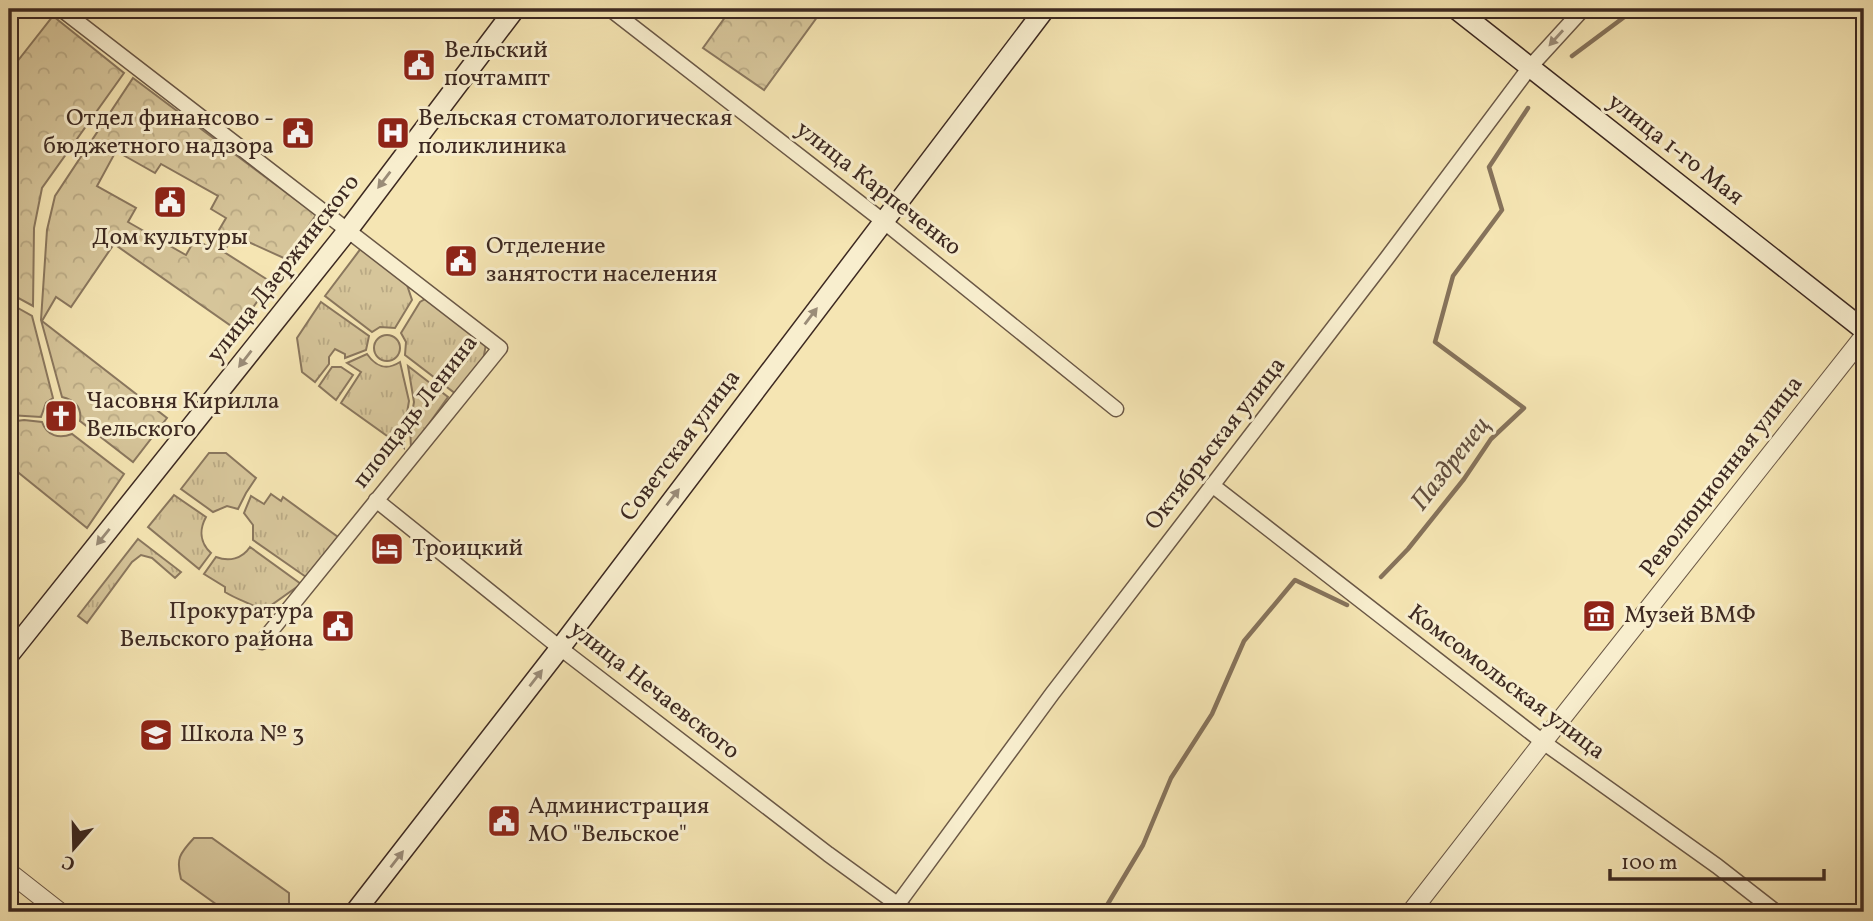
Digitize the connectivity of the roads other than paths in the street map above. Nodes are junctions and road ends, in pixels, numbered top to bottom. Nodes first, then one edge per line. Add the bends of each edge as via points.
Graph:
1 (61, 9) edge
2 (515, 9) edge
3 (610, 9) edge
4 (1045, 9) edge
5 (1456, 9) edge
6 (1583, 9) edge
7 (1530, 67) junction
8 (883, 221) junction
9 (348, 230) junction
10 (1864, 330) edge
11 (1864, 336) edge
12 (1116, 409) dead end
13 (1212, 485) junction
14 (376, 500) junction
15 (262, 642) dead end
16 (559, 648) junction
17 (9, 655) edge
18 (1543, 741) junction
19 (9, 872) edge
20 (899, 909) edge
21 (60, 912) edge
22 (355, 912) edge
23 (1411, 912) edge
24 (1776, 912) edge

1 - 9 street, площадь Ленина
2 -> 9 main road, улица Дзержинского
3 - 8 street, улица Карпеченко
4 - 8 main road, Советская улица
5 - 7 main road, улица 1-го Мая
6 -> 7 street, Октябрьская улица
7 - 10 main road, улица 1-го Мая
7 - 13 street, Октябрьская улица
8 - 12 street, улица Карпеченко
16 -> 8 main road, Советская улица
9 - 14 street, площадь Ленина via 500,348
9 -> 17 main road, улица Дзержинского
11 - 18 street, Революционная улица
13 - 18 street, Комсомольская улица
13 - 20 street, Октябрьская улица via 1052,694
14 - 15 street, площадь Ленина
14 - 16 street, улица Нечаевского
16 - 20 street, улица Нечаевского
22 -> 16 main road, Советская улица
18 - 23 street, Революционная улица
18 - 24 street, Комсомольская улица
19 - 21 street

